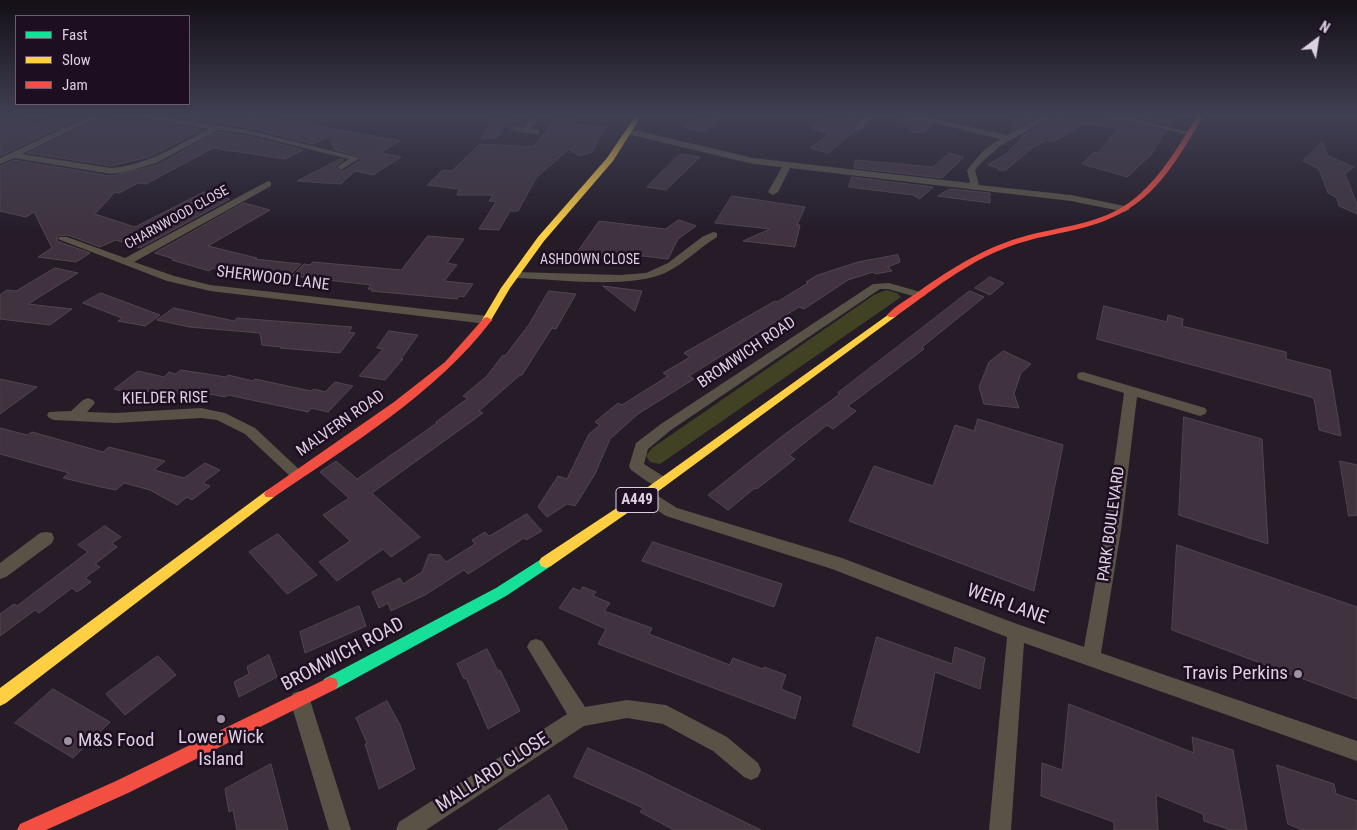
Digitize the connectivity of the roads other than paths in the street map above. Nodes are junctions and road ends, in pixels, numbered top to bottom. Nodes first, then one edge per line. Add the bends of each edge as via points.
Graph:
1 (15, 154) edge
2 (166, 154) edge
3 (338, 154) edge
4 (612, 154) edge
5 (723, 154) edge
6 (984, 154) edge
7 (1176, 154) edge
8 (12, 155) junction
9 (0, 161) edge
10 (787, 166) junction
11 (340, 167) dead end
12 (268, 184) dead end
13 (975, 187) junction
14 (773, 192) dead end
15 (1125, 209) junction
16 (713, 235) dead end
17 (63, 239) dead end
18 (126, 262) junction
19 (515, 274) junction
20 (920, 295) junction
21 (487, 320) junction
22 (1083, 376) dead end
23 (1131, 391) junction
24 (88, 403) dead end
25 (1200, 411) dead end
26 (54, 415) dead end
27 (74, 416) junction
28 (297, 474) junction
29 (661, 482) junction
30 (645, 495) junction
31 (46, 538) dead end
32 (0, 572) edge
33 (1016, 632) junction
34 (536, 647) dead end
35 (1091, 658) junction
36 (0, 698) edge
37 (300, 700) junction
38 (580, 717) junction
39 (1357, 751) edge
40 (751, 770) dead end
41 (26, 830) edge
42 (340, 830) edge
43 (407, 830) edge
44 (1000, 830) edge

1 - 8 street
2 - 8 street via 123,171
3 - 11 street via 356,158
4 - 19 main road, MALVERN ROAD via 594,181 567,208
5 - 10 street
6 - 13 street via 971,170
7 - 15 main road, BROMWICH ROAD / A449 via 1142,195
8 - 9 street
10 - 13 street
10 - 14 street
12 - 18 street, CHARNWOOD CLOSE
13 - 15 street via 1071,198
15 - 20 main road, BROMWICH ROAD / A449 via 1092,222 1005,245 976,259
16 - 19 street, ASHDOWN CLOSE via 655,274 608,278
17 - 18 street, SHERWOOD LANE
18 - 21 street, SHERWOOD LANE via 171,279 210,288
19 - 21 main road, MALVERN ROAD
20 - 29 main road, BROMWICH ROAD / A449
20 - 29 street, BROMWICH ROAD via 877,286 666,427 641,447 636,466
21 - 28 main road, MALVERN ROAD via 454,359 429,382
22 - 23 street
23 - 25 street
23 - 35 street, PARK BOULEVARD via 1113,530
24 - 27 street
26 - 27 street, KIELDER RISE
27 - 28 street, KIELDER RISE via 116,418 201,413 220,416 250,431
28 - 36 main road, MALVERN ROAD
29 - 30 main road, BROMWICH ROAD / A449
30 - 33 street, WEIR LANE via 672,512 836,563
30 - 37 main road, BROMWICH ROAD / A449 via 501,592
31 - 32 street
33 - 35 street, WEIR LANE
33 - 44 street
34 - 38 street
35 - 39 street, WEIR LANE
37 - 41 main road, BROMWICH ROAD / A449
37 - 42 street
38 - 40 street, MALLARD CLOSE via 627,709 666,714 720,744
38 - 43 street, MALLARD CLOSE

